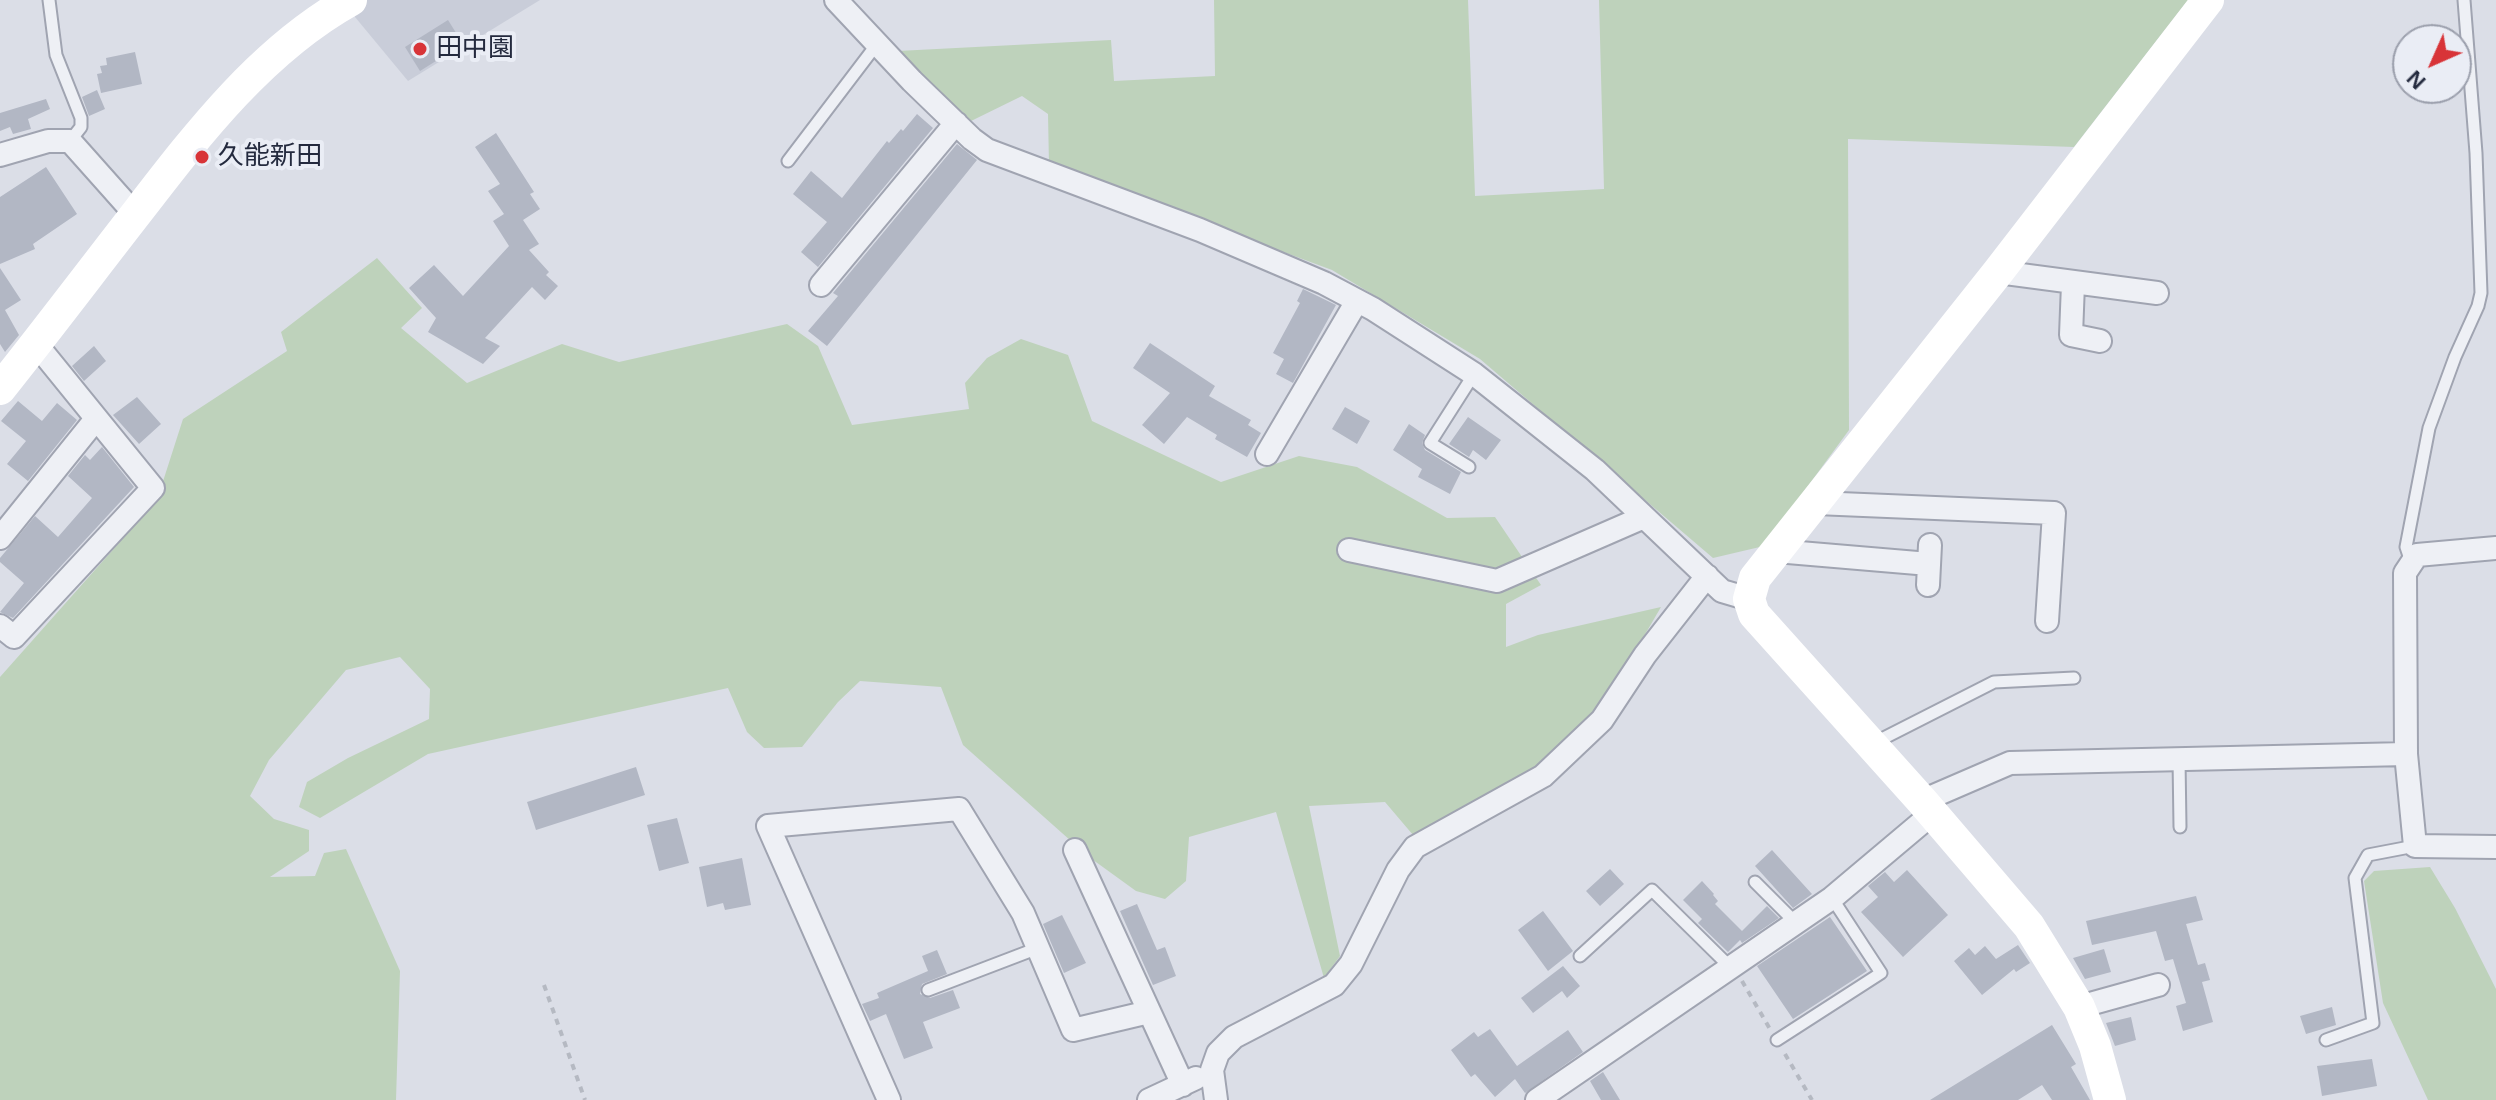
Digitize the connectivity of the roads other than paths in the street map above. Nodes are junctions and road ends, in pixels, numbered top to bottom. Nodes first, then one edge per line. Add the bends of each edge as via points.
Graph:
1 (49, 0) edge
2 (351, 0) edge
3 (836, 0) edge
4 (2208, 0) edge
5 (2464, 0) edge
6 (877, 44) junction
7 (956, 123) junction
8 (70, 141) junction
9 (0, 155) edge
10 (788, 161) dead end
11 (135, 214) junction
12 (1998, 272) junction
13 (2073, 284) junction
14 (821, 285) dead end
15 (2157, 293) dead end
16 (1357, 301) junction
17 (2100, 341) dead end
18 (36, 344) junction
19 (1474, 374) junction
20 (0, 389) edge
21 (96, 419) junction
22 (1267, 454) dead end
23 (1469, 467) dead end
24 (1816, 503) junction
25 (1644, 517) junction
26 (0, 538) edge
27 (2496, 548) edge
28 (1349, 550) dead end
29 (1776, 551) junction
30 (2411, 563) junction
31 (1929, 565) dead end
32 (1707, 576) junction
33 (1749, 599) junction
34 (2047, 621) dead end
35 (0, 626) edge
36 (2074, 678) dead end
37 (1872, 744) junction
38 (2406, 754) junction
39 (2179, 759) junction
40 (1928, 807) junction
41 (2180, 827) dead end
42 (2415, 846) junction
43 (2496, 847) edge
44 (1075, 850) dead end
45 (1755, 882) dead end
46 (1832, 898) junction
47 (1796, 923) junction
48 (1038, 948) junction
49 (1580, 956) dead end
50 (1733, 966) junction
51 (2158, 985) dead end
52 (928, 990) dead end
53 (2079, 1007) junction
54 (1149, 1012) junction
55 (1777, 1040) dead end
56 (2326, 1040) dead end
57 (1212, 1070) junction
58 (1183, 1085) junction
59 (889, 1100) edge
60 (1149, 1100) edge
61 (1216, 1100) edge
62 (1537, 1100) edge
63 (2110, 1100) edge

1 - 8 lane via 56,55 81,118
2 - 11 street via 310,26 256,73 199,132
3 - 6 street
4 - 12 street
5 - 30 lane via 2481,293 2429,428 2406,547
6 - 7 street
6 - 10 lane
7 - 14 street
7 - 16 street via 987,150 1200,230
8 - 9 street via 48,141
8 - 11 street
11 - 18 street
12 - 13 street
12 - 24 street
13 - 15 street
13 - 17 street via 2071,335
16 - 19 street
16 - 22 street
18 - 20 street
18 - 21 street
19 - 23 lane via 1430,443
19 - 25 street via 1595,470
21 - 26 street
21 - 35 street via 153,488 14,637
24 - 29 street
24 - 34 street via 2054,513
25 - 28 street via 1497,581
25 - 32 street
27 - 30 street via 2428,552
29 - 31 street
29 - 33 street via 1755,578
30 - 38 street via 2405,573
32 - 33 street via 1722,591
32 - 57 street via 1602,720 1543,776 1415,847 1351,964 1334,985 1234,1037 1218,1053
33 - 37 street via 1754,614
36 - 37 lane via 1994,682
37 - 40 street
38 - 39 street
38 - 42 street
39 - 40 street via 2010,763
39 - 41 lane
40 - 46 street
40 - 53 street via 2029,926
42 - 43 street
42 - 56 lane via 2368,855 2360,866 2355,878 2373,1023
44 - 54 street
45 - 47 lane
46 - 47 street
46 - 55 lane via 1881,973
47 - 50 street
48 - 52 lane
48 - 54 street via 1073,1030
48 - 59 street via 1023,913 959,809 768,826
49 - 50 lane via 1652,890
50 - 62 street
51 - 53 street
53 - 63 street
54 - 58 street
57 - 58 street
57 - 61 street
58 - 60 street

